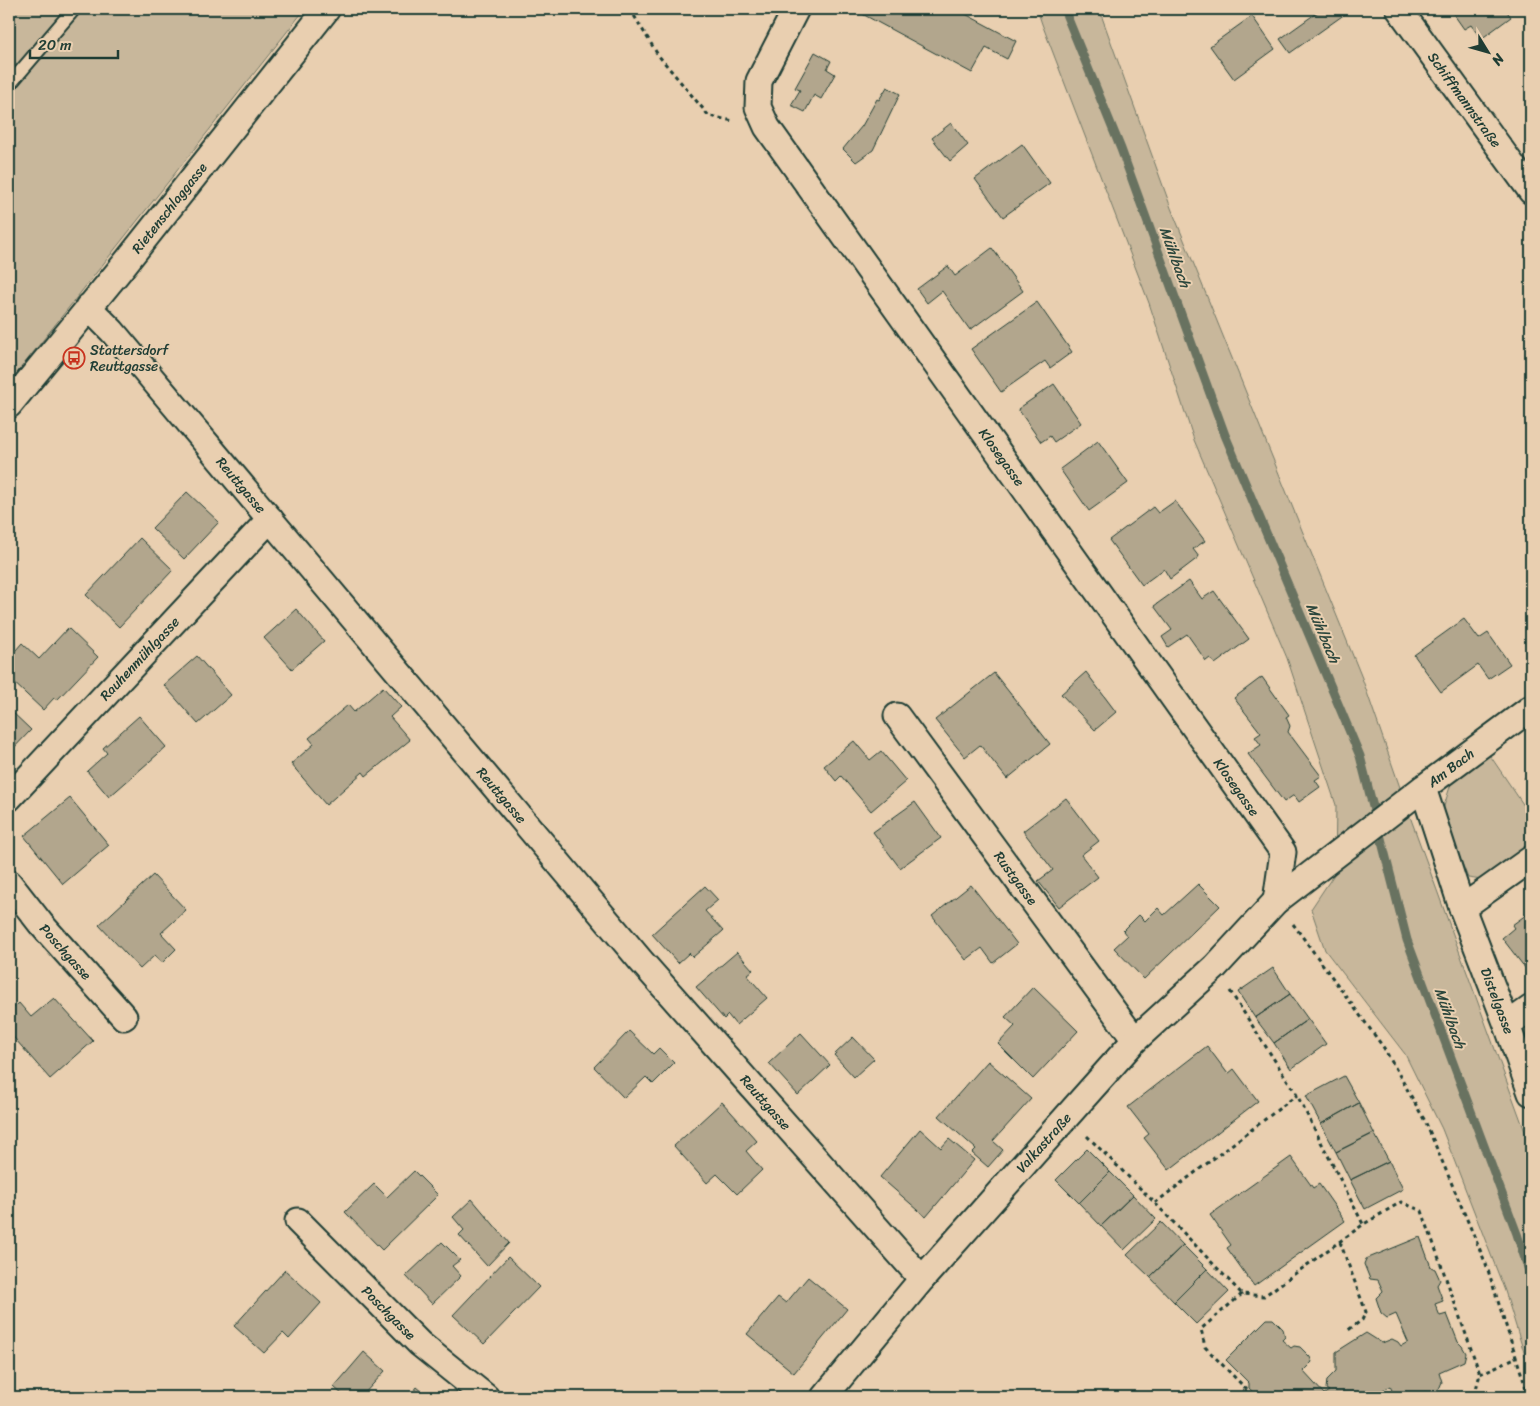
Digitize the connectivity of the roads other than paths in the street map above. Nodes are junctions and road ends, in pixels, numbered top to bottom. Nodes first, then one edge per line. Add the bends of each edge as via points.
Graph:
1 (74, 9) edge
2 (327, 9) edge
3 (796, 9) edge
4 (1399, 9) edge
5 (9, 84) edge
6 (1531, 192) edge
7 (88, 307) junction
8 (9, 405) edge
9 (270, 519) junction
10 (1531, 708) edge
11 (897, 716) dead end
12 (1423, 788) junction
13 (9, 798) edge
14 (1531, 859) edge
15 (9, 883) edge
16 (1276, 901) junction
17 (1462, 908) junction
18 (1531, 1008) edge
19 (124, 1017) dead end
20 (1507, 1025) junction
21 (1135, 1040) junction
22 (1531, 1093) edge
23 (298, 1221) dead end
24 (922, 1279) junction
25 (486, 1397) edge
26 (824, 1397) edge

1 - 5 lane
2 - 7 street, Rietenschlaggasse
3 - 16 street, Klosegasse via 759,81 758,107 767,127 1283,852
4 - 6 street, Schiffmannstraße
7 - 8 street, Rietenschlaggasse
7 - 9 street, Reuttgasse via 112,331
9 - 13 street, Rauhenmühlgasse
9 - 24 street, Reuttgasse via 642,961
10 - 12 street, Am Bach
11 - 21 street, Rustgasse
12 - 16 street, Valkastraße
12 - 17 street, Am Bach
14 - 17 street
15 - 19 street, Poschgasse
16 - 21 street, Valkastraße via 1215,967
17 - 20 street, Distelgasse
18 - 20 street
20 - 22 street, Distelgasse
21 - 24 street, Valkastraße
23 - 25 street, Poschgasse via 420,1344
24 - 26 street, Valkastraße

